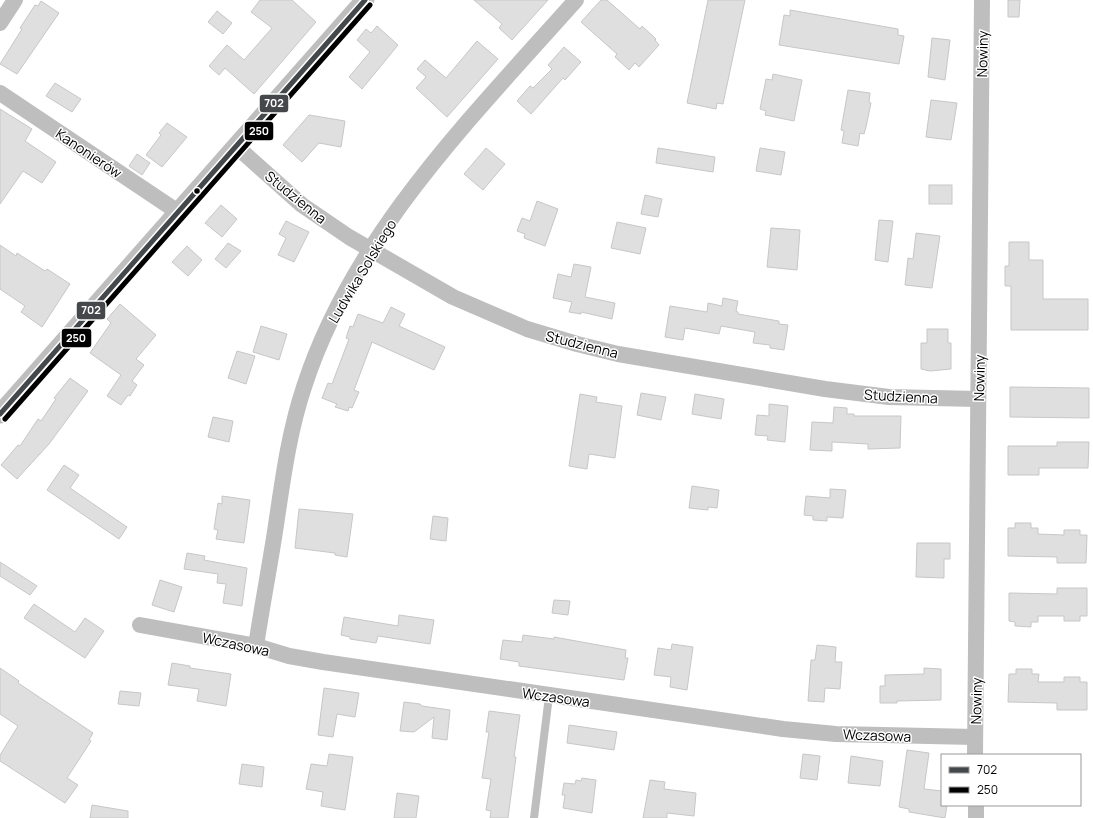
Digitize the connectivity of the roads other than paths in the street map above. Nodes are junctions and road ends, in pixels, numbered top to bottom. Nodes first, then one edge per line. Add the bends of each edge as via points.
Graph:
1 (15, 0) edge
2 (365, 0) edge
3 (576, 0) edge
4 (982, 0) edge
5 (0, 23) edge
6 (0, 93) edge
7 (236, 147) junction
8 (178, 212) junction
9 (370, 250) junction
10 (978, 399) junction
11 (0, 414) edge
12 (140, 625) dead end
13 (256, 646) junction
14 (549, 696) junction
15 (975, 737) junction
16 (975, 754) edge
17 (976, 806) edge
18 (534, 818) edge
19 (976, 818) edge

1 - 5 street
2 - 7 street
3 - 9 street, Ludwika Solskiego via 439,157
4 - 10 street, Nowiny
6 - 8 street, Kanonierów
7 - 8 street
7 - 9 street, Studzienna via 302,205
8 - 11 street
9 - 10 street, Studzienna via 477,308 527,329 578,344 738,376 846,392 890,397
9 - 13 street, Ludwika Solskiego via 344,295 322,341 299,402 285,464
10 - 15 street, Nowiny
12 - 13 street, Wczasowa
13 - 14 street, Wczasowa via 310,660
14 - 15 street, Wczasowa via 782,729 836,734
14 - 18 lane
15 - 16 street, Nowiny
17 - 19 street

